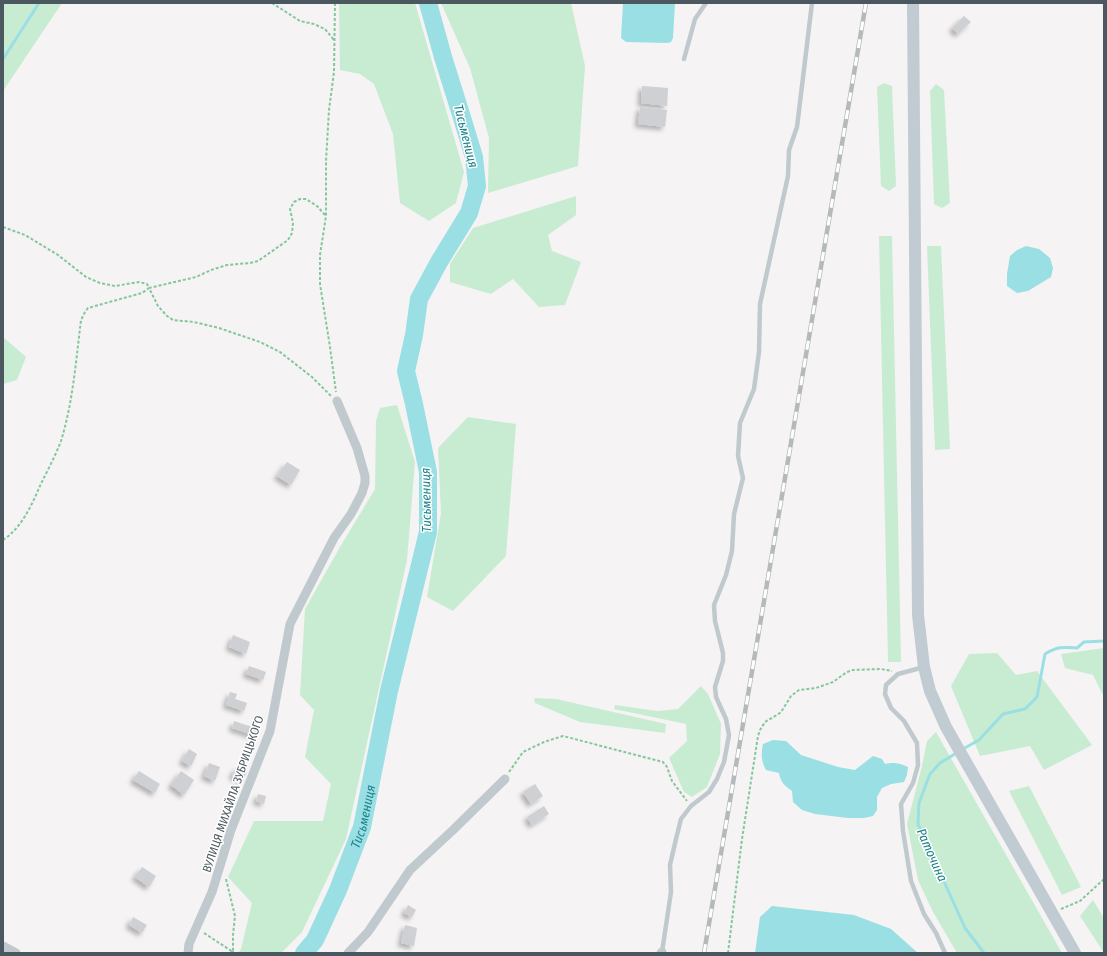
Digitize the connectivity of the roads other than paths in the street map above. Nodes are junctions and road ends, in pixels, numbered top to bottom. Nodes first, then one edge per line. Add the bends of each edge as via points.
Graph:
1 (706, 3) edge
2 (812, 3) edge
3 (914, 3) edge
4 (684, 59) dead end
5 (337, 401) road end
6 (924, 667) junction
7 (505, 779) road end
8 (3, 946) edge
9 (661, 952) edge
10 (16, 953) edge
11 (188, 953) edge
12 (348, 953) edge
13 (946, 953) edge
14 (1075, 953) edge

1 - 4 lane via 695,19
2 - 9 lane via 798,127 789,150 788,176 760,304 759,352 754,389 740,423 738,456 743,478 734,514 732,551 714,605 723,653 723,661 714,687 729,735 724,762 717,779 709,792 691,806 681,819 671,858 671,892
3 - 6 main road via 918,615
5 - 11 street, ВУЛИЦЯ МИХАЙЛА ЗУБРИЦЬКОГО via 357,448 365,483 351,514 334,538 290,624 270,731 231,830 212,892 189,944
6 - 13 lane via 898,674 886,685 885,694 891,708 904,721 917,743 918,765 913,783 901,804 903,831 911,881 924,914
6 - 14 main road via 930,691 946,727
7 - 12 street via 410,870 368,932
8 - 10 street

